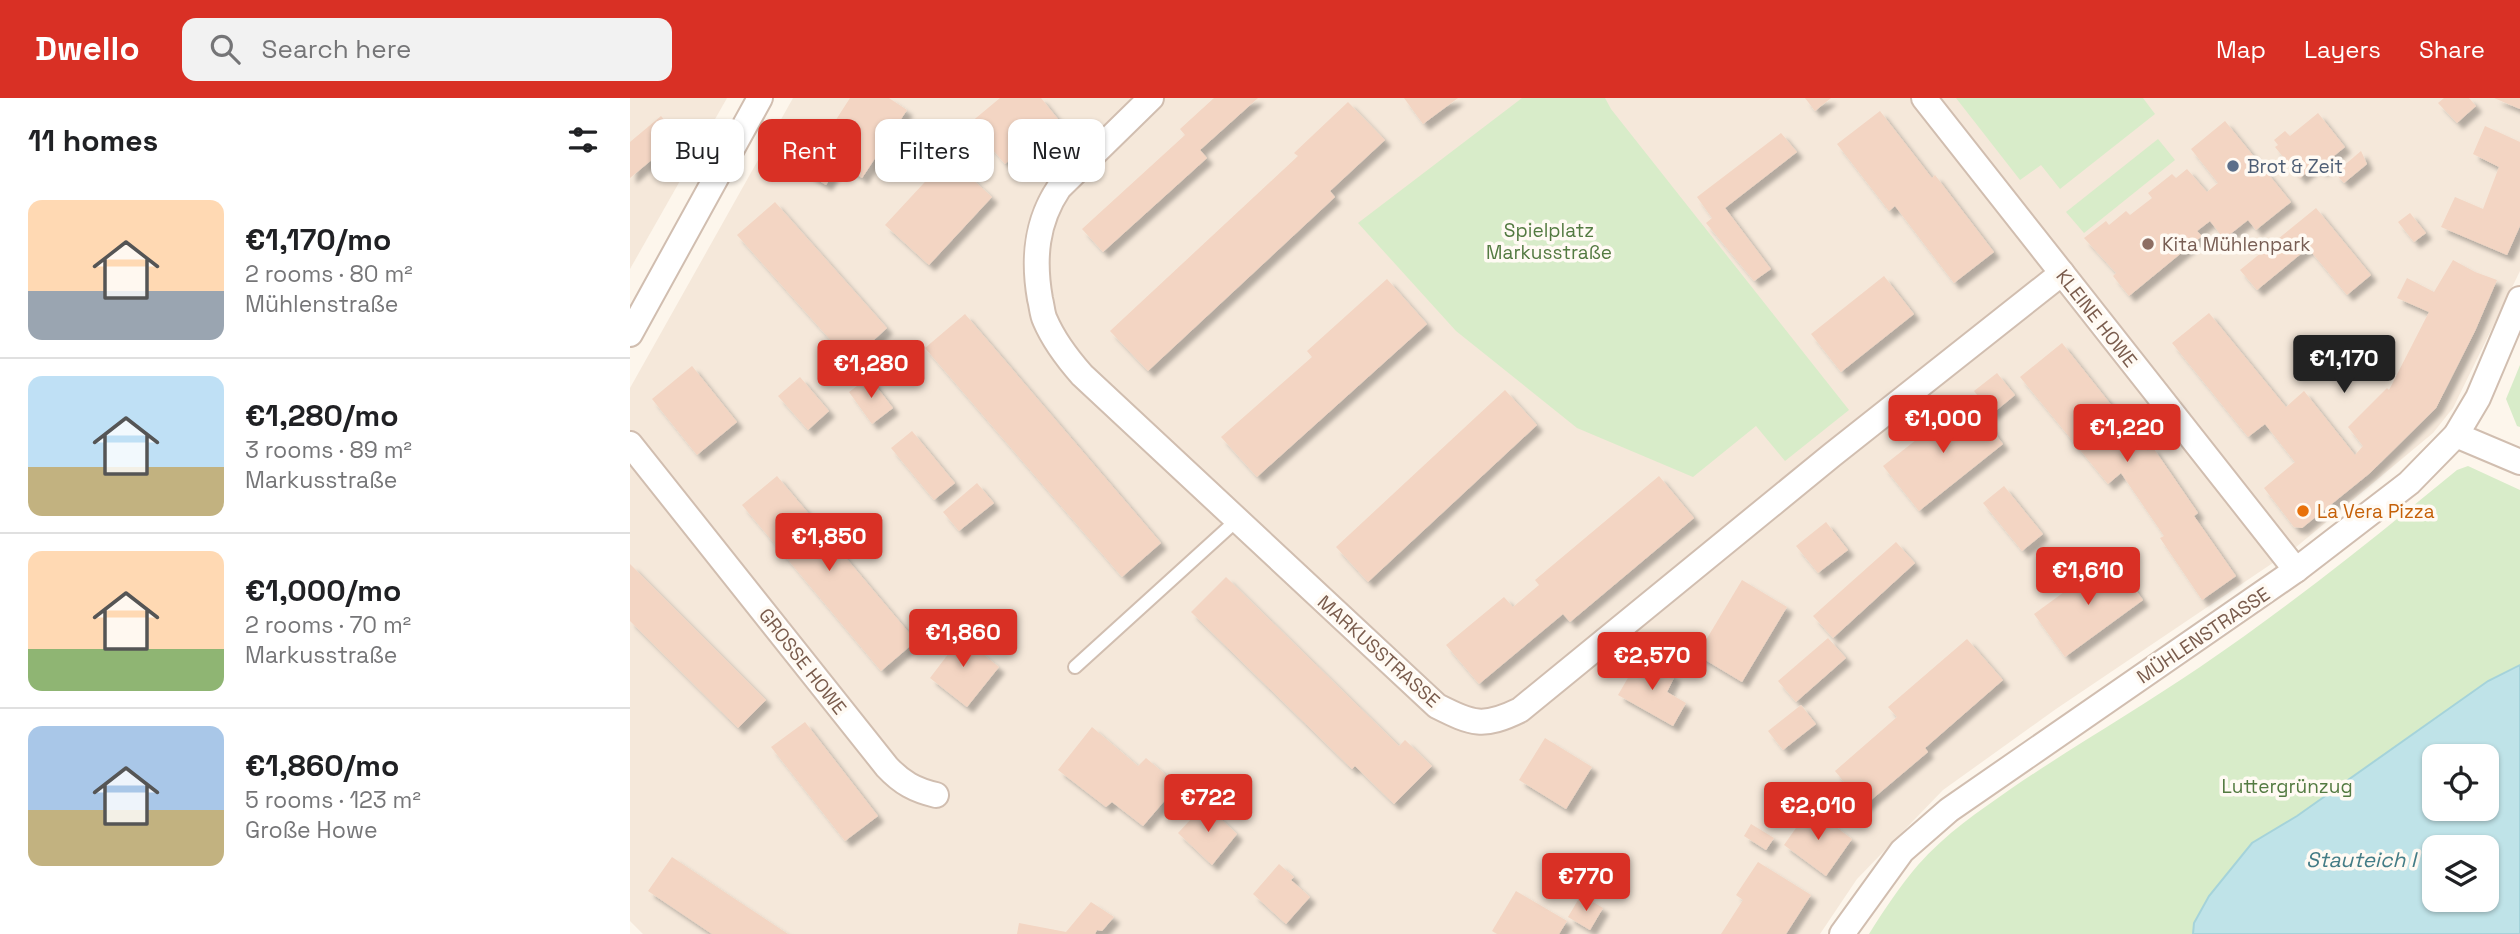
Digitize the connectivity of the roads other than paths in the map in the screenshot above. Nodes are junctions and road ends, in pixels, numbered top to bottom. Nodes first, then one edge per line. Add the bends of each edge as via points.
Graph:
1 (761, 98) edge
2 (1152, 98) edge
3 (1923, 98) edge
4 (2062, 273) junction
5 (2520, 299) edge
6 (630, 334) edge
7 (2456, 436) junction
8 (630, 444) edge
9 (2520, 462) edge
10 (1237, 520) junction
11 (2296, 570) junction
12 (1075, 667) dead end
13 (936, 794) dead end
14 (1842, 934) edge

1 - 6 street
2 - 10 street, MARKUSSTRASSE via 1049,203 1036,245 1044,318 1063,353 1082,375
3 - 4 street, KLEINE HOWE
4 - 10 street, MARKUSSTRASSE via 1520,710 1496,721 1467,721 1437,706
4 - 11 street, KLEINE HOWE
5 - 7 street, MÜHLENSTRASSE via 2478,398
7 - 9 street
7 - 11 street, MÜHLENSTRASSE via 2409,483
8 - 13 street, GROSSE HOWE via 887,767 909,786
10 - 12 lane
11 - 14 street, MÜHLENSTRASSE via 1949,810 1902,851

